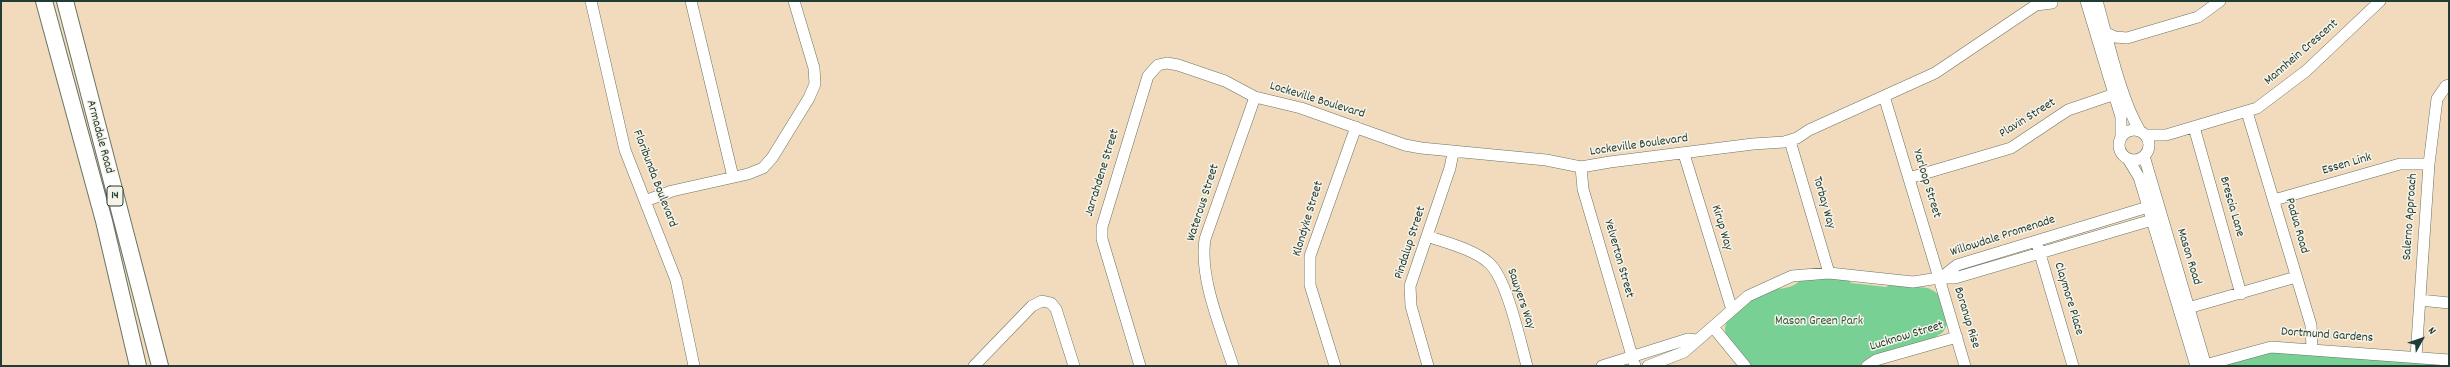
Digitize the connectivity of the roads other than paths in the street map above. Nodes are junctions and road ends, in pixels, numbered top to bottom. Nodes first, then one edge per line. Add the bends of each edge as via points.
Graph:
1 (44, 1) edge
2 (65, 1) edge
3 (591, 1) edge
4 (691, 1) edge
5 (794, 1) edge
6 (2086, 1) edge
7 (2097, 1) edge
8 (2220, 1) edge
9 (2380, 1) edge
10 (2052, 3) dead end
11 (2106, 33) junction
12 (2125, 39) junction
13 (2113, 55) junction
14 (1161, 64) joint
15 (2449, 85) edge
16 (2115, 94) junction
17 (1884, 96) junction
18 (1255, 97) junction
19 (2247, 112) junction
20 (1356, 127) junction
21 (2194, 127) junction
22 (2143, 133) junction
23 (2166, 135) junction
24 (2121, 137) junction
25 (1790, 141) junction
26 (2147, 152) junction
27 (1452, 153) junction
28 (1684, 154) junction
29 (2128, 159) junction
30 (2429, 164) junction
31 (1581, 167) junction
32 (733, 177) junction
33 (1909, 178) junction
34 (2274, 200) junction
35 (645, 201) junction
36 (2148, 207) junction
37 (2152, 220) junction
38 (1427, 236) junction
39 (2036, 241) junction
40 (2040, 253) junction
41 (1829, 274) junction
42 (1940, 277) junction
43 (2296, 277) junction
44 (2241, 294) junction
45 (2420, 300) junction
46 (2449, 303) edge
47 (2188, 308) junction
48 (1732, 310) junction
49 (1713, 327) junction
50 (1957, 337) junction
51 (1696, 340) junction
52 (2312, 349) junction
53 (2416, 357) junction
54 (2449, 360) edge
55 (1634, 362) edge
56 (138, 366) edge
57 (160, 366) edge
58 (694, 366) edge
59 (974, 366) edge
60 (1074, 366) edge
61 (1140, 366) edge
62 (1233, 366) edge
63 (1335, 366) edge
64 (1428, 366) edge
65 (1527, 366) edge
66 (1602, 366) edge
67 (1648, 366) edge
68 (1746, 366) edge
69 (1866, 366) edge
70 (1966, 366) edge
71 (2074, 366) edge
72 (2202, 366) edge

1 - 56 highway, Armadale Road / 14 via 104,221
2 - 57 highway, Armadale Road / 14
3 - 35 street, Floribunda Boulevard via 624,144
4 - 32 street
5 - 32 street via 814,68 815,84 810,98 772,158 763,168
6 - 16 street
7 - 11 street
8 - 12 street via 2198,17
9 - 19 street, Mannhein Crescent via 2297,79
10 - 17 street, Lockeville Boulevard via 2036,5 1948,66
11 - 12 street
11 - 13 street
12 - 13 street
13 - 22 street via 2133,118
14 - 18 street, Lockeville Boulevard via 1178,65 1218,79
14 - 61 street, Jarrahdene Street via 1148,76 1102,227 1102,239
15 - 30 street, Salerno Approach via 2437,99
16 - 24 street via 2121,117
16 - 33 street, Plavin Street via 2068,110 2011,148
17 - 25 street, Lockeville Boulevard
17 - 33 street, Yarloop Street
18 - 20 street, Lockeville Boulevard via 1301,108
18 - 62 street, Waterous Street via 1203,248 1205,273
19 - 21 street, Mannhein Crescent
19 - 34 street, Padua Road
20 - 27 street, Lockeville Boulevard via 1405,145
20 - 63 street, Klondyke Street via 1310,256 1310,285
21 - 23 street, Mannhein Crescent
21 - 44 street, Brescia Lane
22 - 23 street, Mannhein Crescent
22 - 24 street via 2127,131
22 - 26 street
23 - 26 street, Mannhein Crescent
24 - 29 street via 2120,150
25 - 28 street, Lockeville Boulevard
25 - 41 street, Torbay Way
26 - 29 street via 2137,160
26 - 47 street, Mason Road
27 - 31 street, Lockeville Boulevard via 1546,160
27 - 38 street, Pindalup Street via 1450,168
28 - 31 street, Lockeville Boulevard
28 - 48 street, Kirup Way
29 - 36 street, Mason Road via 2139,177
30 - 34 street, Essen Link via 2400,164
30 - 45 street, Salerno Approach
31 - 55 street, Yelverton Street via 1583,189
32 - 35 street via 672,191
33 - 42 street, Yarloop Street
34 - 43 street, Padua Road
35 - 58 street, Floribunda Boulevard via 676,280
36 - 37 street, Mason Road
36 - 39 street, Willowdale Promenade
37 - 40 street, Willowdale Promenade
37 - 72 street, Mason Road
38 - 64 street, Pindalup Street via 1413,276 1410,296
38 - 65 street, Sawyers Way via 1476,255 1494,268 1503,286
39 - 40 street, Claymore Place
39 - 42 street, Willowdale Promenade via 1957,265
40 - 42 street, Willowdale Promenade via 1955,278
40 - 71 street, Claymore Place
41 - 42 street, Willowdale Promenade via 1913,282
41 - 48 street, Willowdale Promenade via 1792,276 1748,296
42 - 50 street, Boranup Rise
43 - 44 street
43 - 52 street, Padua Road via 2311,325
44 - 47 street
45 - 46 street
45 - 53 street, Salerno Approach
47 - 72 street, Mason Road
48 - 49 street, Willowdale Promenade
49 - 51 street, Willowdale Promenade
49 - 68 street
50 - 69 street, Lucknow Street via 1876,360
50 - 70 street, Boranup Rise
51 - 55 street, Willowdale Promenade via 1688,340
51 - 67 street, Willowdale Promenade via 1684,352
52 - 53 street, Dortmund Gardens
52 - 72 street, Dortmund Gardens via 2261,348
53 - 54 street, Dortmund Gardens
55 - 66 street, Willowdale Promenade
59 - 60 street via 1039,301 1054,306

